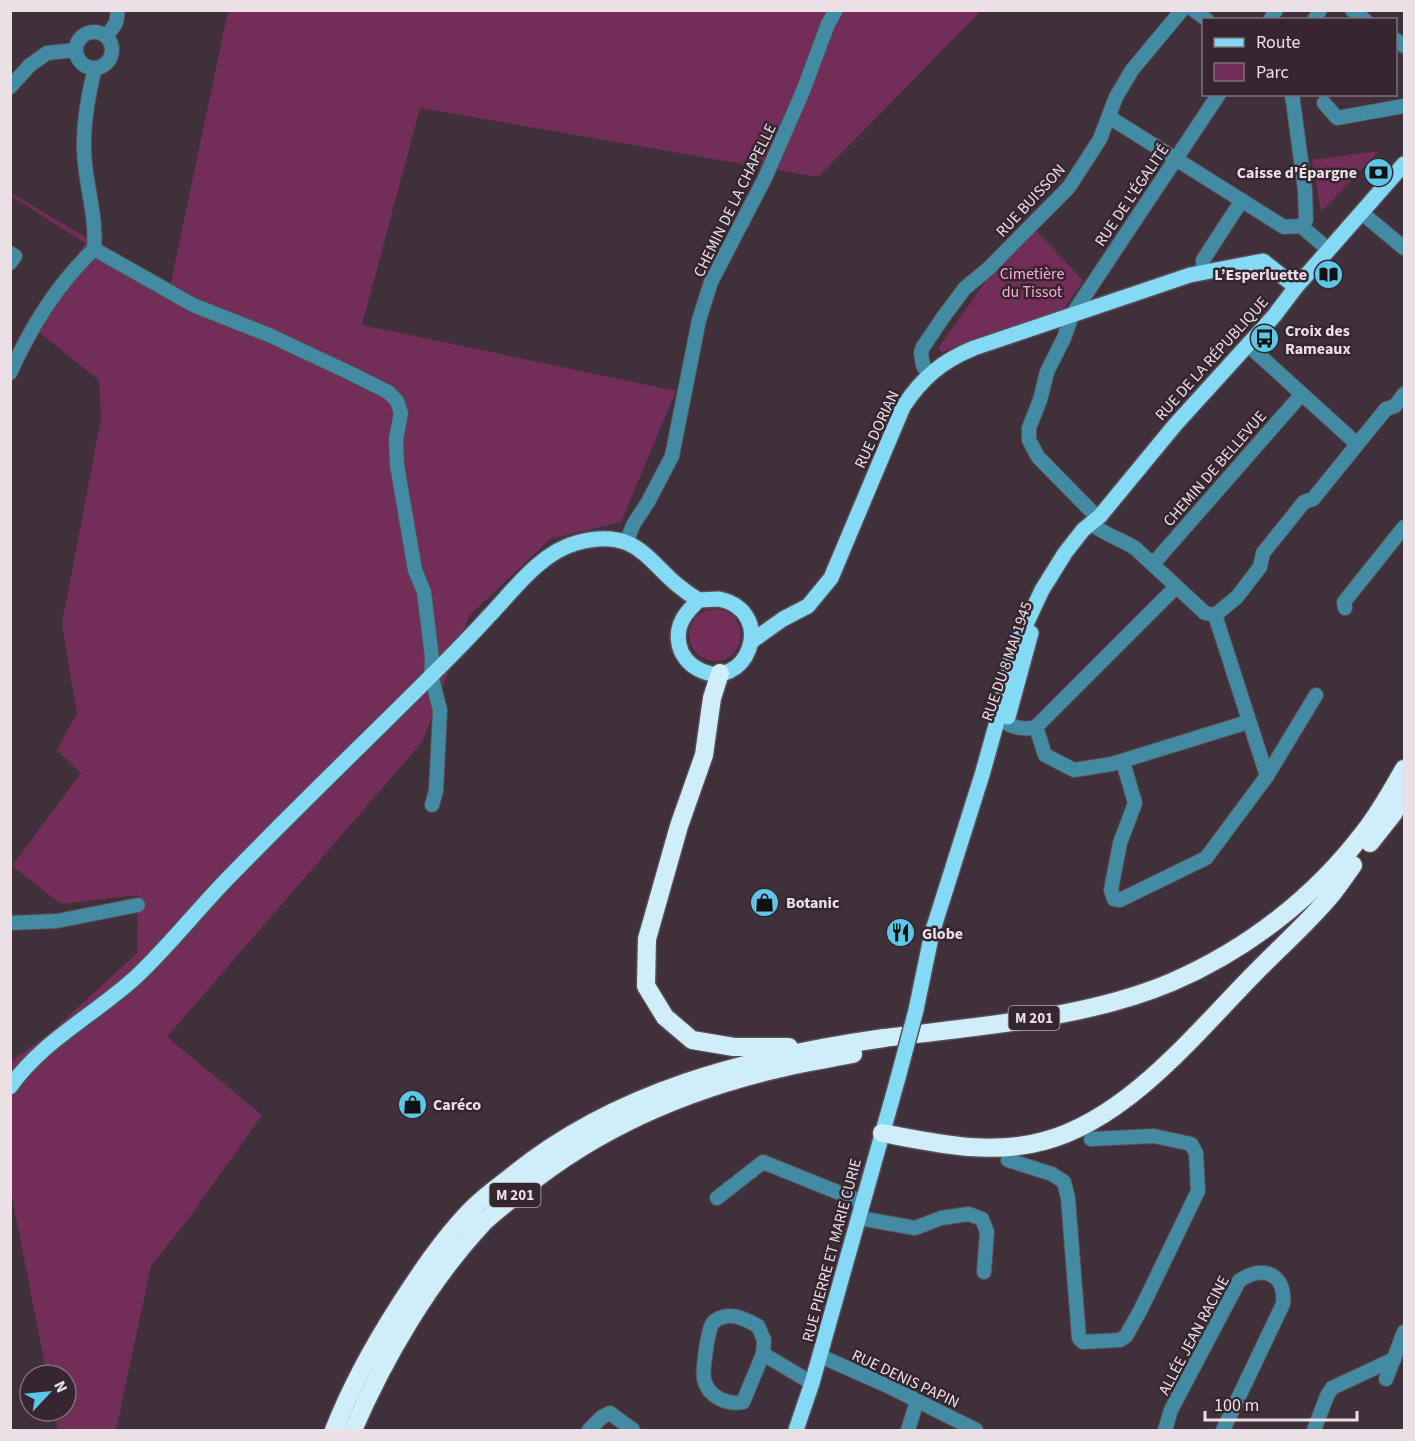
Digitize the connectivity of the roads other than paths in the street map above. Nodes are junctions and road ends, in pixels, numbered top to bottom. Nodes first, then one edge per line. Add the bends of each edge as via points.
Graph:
1 (118, 10) edge
2 (836, 10) edge
3 (1182, 10) edge
4 (107, 36) junction
5 (76, 51) junction
6 (95, 68) junction
7 (10, 87) edge
8 (1218, 96) edge
9 (1292, 96) edge
10 (1324, 104) dead end
11 (1404, 106) edge
12 (1110, 117) junction
13 (1175, 160) junction
14 (1404, 164) edge
15 (1242, 200) junction
16 (1362, 213) junction
17 (1304, 223) junction
18 (1404, 248) edge
19 (94, 249) junction
20 (1329, 250) junction
21 (10, 253) edge
22 (10, 263) edge
23 (1203, 272) junction
24 (1296, 287) junction
25 (1072, 315) junction
26 (1248, 345) junction
27 (10, 373) edge
28 (928, 374) junction
29 (1404, 394) edge
30 (1301, 395) junction
31 (1400, 410) edge
32 (1357, 444) junction
33 (1095, 521) junction
34 (1404, 527) edge
35 (627, 541) junction
36 (1153, 564) junction
37 (661, 570) junction
38 (1176, 587) junction
39 (699, 600) junction
40 (1345, 608) dead end
41 (1215, 615) junction
42 (683, 617) junction
43 (783, 619) junction
44 (748, 620) junction
45 (752, 641) junction
46 (720, 673) junction
47 (431, 675) junction
48 (1316, 694) dead end
49 (1002, 721) junction
50 (1248, 722) junction
51 (1036, 727) junction
52 (1123, 762) junction
53 (1404, 769) edge
54 (1268, 776) junction
55 (1404, 792) edge
56 (432, 805) dead end
57 (1353, 865) junction
58 (138, 905) dead end
59 (10, 923) edge
60 (824, 1047) junction
61 (898, 1078) joint
62 (10, 1087) edge
63 (882, 1133) junction
64 (1091, 1139) dead end
65 (1008, 1160) dead end
66 (717, 1198) dead end
67 (862, 1202) junction
68 (858, 1218) junction
69 (984, 1272) dead end
70 (1404, 1332) edge
71 (763, 1354) junction
72 (820, 1356) junction
73 (1394, 1359) junction
74 (1386, 1379) dead end
75 (813, 1383) junction
76 (917, 1401) junction
77 (344, 1428) edge
78 (590, 1431) edge
79 (633, 1431) edge
80 (796, 1431) edge
81 (908, 1431) edge
82 (976, 1431) edge
83 (1165, 1431) edge
84 (1223, 1431) edge
85 (1314, 1431) edge

1 - 4 street via 116,23
2 - 35 street, CHEMIN DE LA CHAPELLE via 765,178 711,282 699,320 672,456
3 - 12 street, RUE BUISSON via 1132,70 1116,97
4 - 5 street via 96,31 84,34
4 - 6 street via 113,47 110,59
5 - 6 street via 80,61
5 - 7 street via 47,53
6 - 19 street via 86,101 84,153 96,228
8 - 13 street, RUE DE L'ÉGALITÉ
9 - 17 street via 1305,190
10 - 11 street via 1337,118
12 - 13 street
12 - 28 street, RUE BUISSON via 1069,187 964,288 923,347 921,361
13 - 15 street
13 - 25 street, RUE DE L'ÉGALITÉ
14 - 16 main road, RUE DE LA RÉPUBLIQUE
15 - 17 street via 1284,227
15 - 23 street via 1203,260
16 - 18 street
16 - 20 main road, RUE DE LA RÉPUBLIQUE
17 - 20 street
19 - 27 street via 40,314
19 - 47 street via 193,305 289,345 396,398 401,413 397,465 416,570 424,592
20 - 24 main road, RUE DE LA RÉPUBLIQUE
21 - 22 street via 15,256
23 - 24 main road, RUE DORIAN via 1263,261
23 - 25 main road, RUE DORIAN
24 - 26 main road, RUE DE LA RÉPUBLIQUE
25 - 28 main road, RUE DORIAN via 958,355
25 - 33 street, RUE DE L'ÉGALITÉ via 1047,372 1029,428 1029,440 1036,454
26 - 30 street
26 - 33 main road, RUE DE LA RÉPUBLIQUE
28 - 43 main road, RUE DORIAN via 903,407 831,578 808,606
29 - 31 street
30 - 32 street
30 - 36 street, CHEMIN DE BELLEVUE
31 - 32 street via 1386,410
32 - 41 street via 1263,553 1260,567 1237,597
33 - 36 street via 1104,533 1135,548
33 - 49 main road, RUE DU 8 MAI 1945 via 1065,553 1026,622 1012,654
34 - 40 street via 1344,602
35 - 37 main road
35 - 47 main road via 594,539 555,553 531,571
36 - 38 street
37 - 39 main road
37 - 42 main road via 679,601
38 - 41 street via 1205,614
38 - 51 street
39 - 42 main road
39 - 44 main road via 727,601 740,608
41 - 50 street
42 - 46 main road via 678,633 683,654 696,668
43 - 44 main road, RUE DORIAN
43 - 45 main road, RUE DORIAN
44 - 45 main road
45 - 46 main road via 738,665
46 - 60 highway via 712,698 704,755 647,939 646,986 665,1017 692,1040 734,1047
47 - 56 street via 440,710
47 - 62 main road via 231,874 137,976 42,1051
48 - 54 street
49 - 51 street via 1029,729
49 - 61 main road, RUE DU 8 MAI 1945, bridge via 988,751 932,933
50 - 52 street
50 - 54 street
51 - 52 street via 1045,755 1074,770
52 - 54 street via 1135,803 1120,843 1111,890 1114,899 1120,900 1206,858
53 - 60 highway, M 201 via 1365,831 1311,892 1242,946 1207,966 1098,1006
55 - 57 highway, M 201 via 1393,814
57 - 63 highway via 1331,895 1204,1024 1109,1112 1075,1130 1014,1147 955,1146
57 - 77 highway, M 201 via 1282,929 1238,959 1143,1004 1047,1027 881,1048 772,1070 691,1095 596,1138 538,1175 484,1222 446,1267
58 - 59 street via 57,921
60 - 77 highway, M 201 via 676,1085 585,1124 532,1159 473,1208 432,1256 379,1338
61 - 63 main road, RUE PIERRE ET MARIE CURIE
63 - 67 main road, RUE PIERRE ET MARIE CURIE
64 - 65 street via 1154,1136 1191,1144 1196,1153 1198,1191 1141,1309 1120,1340 1083,1342 1079,1338 1064,1182 1052,1174
66 - 67 street via 763,1162
67 - 68 main road, RUE PIERRE ET MARIE CURIE
68 - 69 street via 915,1228 941,1218 969,1214 982,1219 987,1232
68 - 72 main road, RUE PIERRE ET MARIE CURIE
70 - 73 street
71 - 71 street via 764,1341 758,1326 732,1316 714,1322 709,1332 704,1379 710,1391 722,1401 743,1402
71 - 75 street
72 - 75 main road, RUE PIERRE ET MARIE CURIE
72 - 76 street, RUE DENIS PAPIN
73 - 74 street
73 - 85 street via 1332,1388
75 - 80 main road, RUE PIERRE ET MARIE CURIE
76 - 81 street
76 - 82 street, RUE DENIS PAPIN
78 - 79 street via 610,1413
83 - 84 street, ALLÉE JEAN RACINE via 1172,1410 1239,1281 1251,1273 1266,1273 1282,1288 1283,1304

